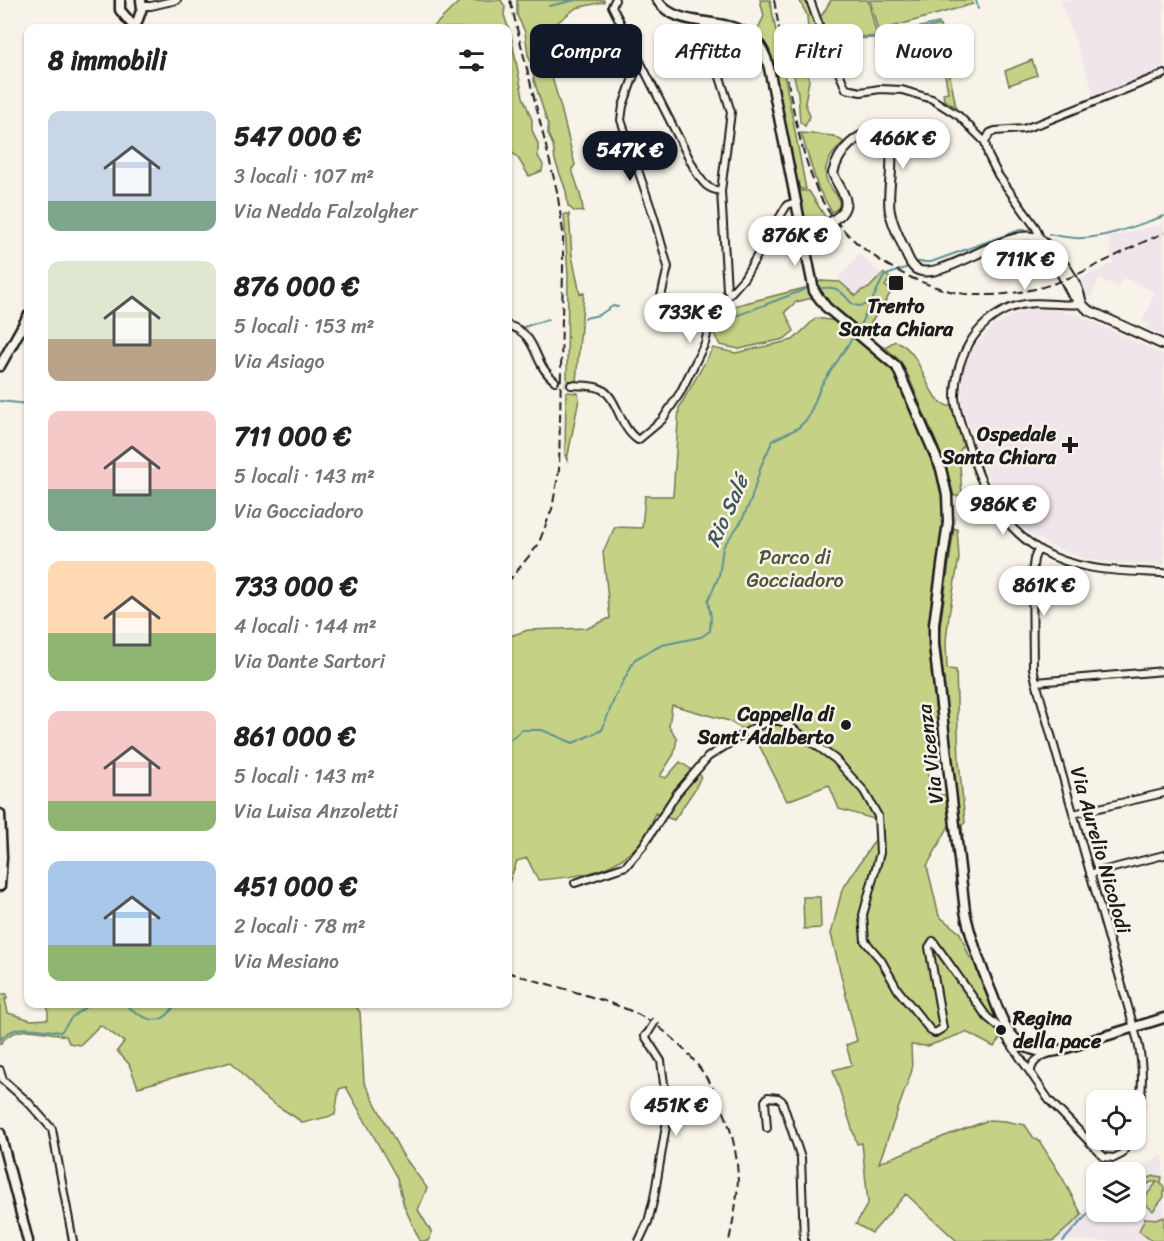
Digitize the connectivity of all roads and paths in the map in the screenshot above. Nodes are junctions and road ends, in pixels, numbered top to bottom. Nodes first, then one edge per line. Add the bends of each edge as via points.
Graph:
1 (113, 0) edge
2 (120, 0) edge
3 (177, 0) edge
4 (615, 0) edge
5 (657, 0) edge
6 (810, 0) edge
7 (141, 4) edge
8 (122, 13) junction
9 (705, 21) junction
10 (621, 24) edge
11 (642, 67) edge
12 (1164, 74) edge
13 (633, 78) edge
14 (985, 142) junction
15 (721, 191) junction
16 (796, 202) junction
17 (802, 235) junction
18 (1040, 238) junction
19 (727, 290) dead end
20 (1082, 304) junction
21 (657, 313) dead end
22 (24, 323) edge
23 (512, 327) edge
24 (1164, 345) edge
25 (0, 366) edge
26 (555, 381) tunnel mouth
27 (571, 385) tunnel mouth
28 (1038, 549) junction
29 (1164, 573) edge
30 (1164, 671) edge
31 (1036, 682) junction
32 (1164, 793) edge
33 (0, 814) edge
34 (1073, 814) junction
35 (1, 846) edge
36 (1164, 855) edge
37 (1090, 874) junction
38 (575, 883) dead end
39 (0, 886) edge
40 (1164, 1018) edge
41 (656, 1020) dead end
42 (1134, 1027) junction
43 (1032, 1061) junction
44 (0, 1070) edge
45 (1142, 1090) edge
46 (767, 1128) dead end
47 (0, 1133) edge
48 (1086, 1138) edge
49 (1098, 1150) edge
50 (1124, 1150) edge
51 (28, 1241) edge
52 (73, 1241) edge
53 (639, 1241) edge
54 (804, 1241) edge

1 - 8 street
2 - 8 main road
3 - 7 street via 151,6
4 - 10 street via 612,6
5 - 9 main road, Via Vicenza via 677,15
6 - 14 street via 823,52 837,68 846,89 868,93 902,90 932,99 960,116
7 - 8 main road via 131,17
9 - 15 street via 731,112
9 - 16 main road, Via Vicenza via 748,34 765,53
11 - 15 street via 705,187
12 - 14 street via 1041,123 995,131
13 - 21 street via 621,120 668,267
14 - 18 street via 998,175
15 - 19 street
16 - 17 main road, Via Vicenza
16 - 27 street via 787,205 777,219 744,278 713,308 705,342 663,420 638,440 630,434 607,393
17 - 18 street, bridge via 821,229 845,209 846,199 833,173 836,162 856,139 876,132 887,137 889,143 890,211 904,249 917,269 936,270 1018,238
17 - 43 main road, Via Vicenza via 814,291 826,307 897,367 938,461 947,495 948,530 934,645 968,926 1007,1028
18 - 20 street via 1068,271
20 - 24 street via 1096,315
20 - 28 street via 1038,302 1007,309 975,335 958,371 959,414 973,462 992,502 1013,529
22 - 25 main road
23 - 26 street via 525,333 546,374
28 - 29 street via 1062,561 1091,568
28 - 31 street, Via Aurelio Nicolodi via 1032,573
30 - 31 street
31 - 34 street, Via Aurelio Nicolodi
32 - 34 street
33 - 35 main road
34 - 37 street, Via Aurelio Nicolodi
35 - 39 main road
36 - 37 street
37 - 42 street, Via Aurelio Nicolodi
38 - 43 street via 626,866 677,793 708,757 755,727 776,720 785,723 835,759 864,791 878,816 880,853 863,915 864,930 866,941 898,990 931,1031 943,1028 929,946 935,942 983,1012
40 - 42 main road
41 - 53 street, bridge via 646,1035 661,1061 668,1114 654,1198
42 - 43 main road
42 - 45 street, Via Aurelio Nicolodi via 1141,1053
43 - 48 street via 1031,1074 1049,1100
44 - 52 street via 3,1080 52,1130
46 - 54 street via 765,1101 768,1097 778,1098 801,1158
47 - 51 main road
49 - 50 street via 1109,1159

